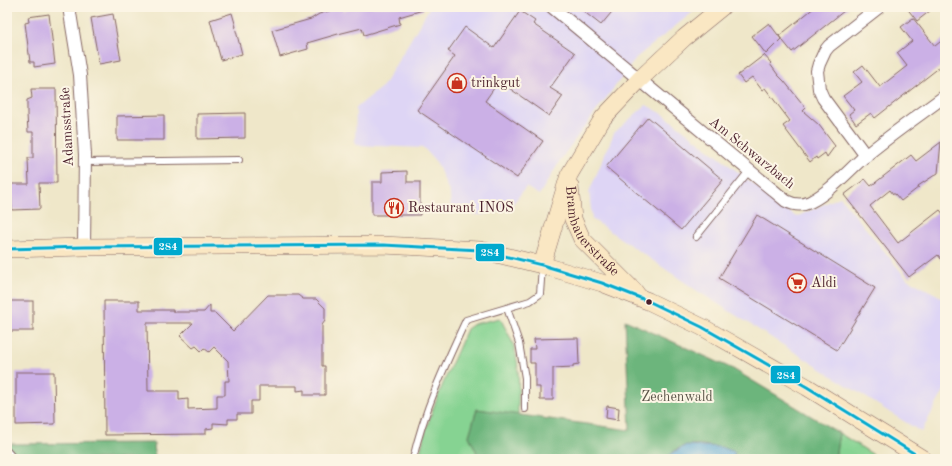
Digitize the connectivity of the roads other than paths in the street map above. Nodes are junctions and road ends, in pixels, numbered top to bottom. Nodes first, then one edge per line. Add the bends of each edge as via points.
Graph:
1 (69, 7) edge
2 (552, 7) edge
3 (722, 7) edge
4 (879, 7) edge
5 (639, 80) junction
6 (945, 96) edge
7 (866, 156) junction
8 (239, 160) dead end
9 (85, 162) junction
10 (749, 171) junction
11 (569, 176) junction
12 (696, 237) dead end
13 (84, 247) junction
14 (7, 249) edge
15 (542, 265) junction
16 (642, 299) junction
17 (507, 308) junction
18 (525, 409) dead end
19 (7, 451) edge
20 (14, 459) edge
21 (413, 459) edge
22 (923, 459) edge

1 - 9 street, Adamsstraße via 80,75
2 - 5 street, Am Schwarzbach
3 - 5 main road
4 - 7 street via 829,46 821,58 817,71 823,98
5 - 10 street, Am Schwarzbach
5 - 11 main road via 603,118
6 - 7 street, Am Schwarzbach
7 - 10 street, Am Schwarzbach via 828,190 801,204 786,201
8 - 9 lane
9 - 13 street, Adamsstraße
10 - 12 lane
11 - 15 main road
11 - 16 main road, Brambauerstraße via 573,219 582,238
13 - 14 main road, Brambauerstraße
13 - 15 main road, Brambauerstraße via 383,245 480,250
15 - 16 main road, Brambauerstraße via 602,283
15 - 17 lane via 540,294 530,301
16 - 22 main road, Brambauerstraße via 702,327
17 - 18 lane via 520,343 525,378
17 - 21 lane via 466,320 426,412
19 - 20 lane

